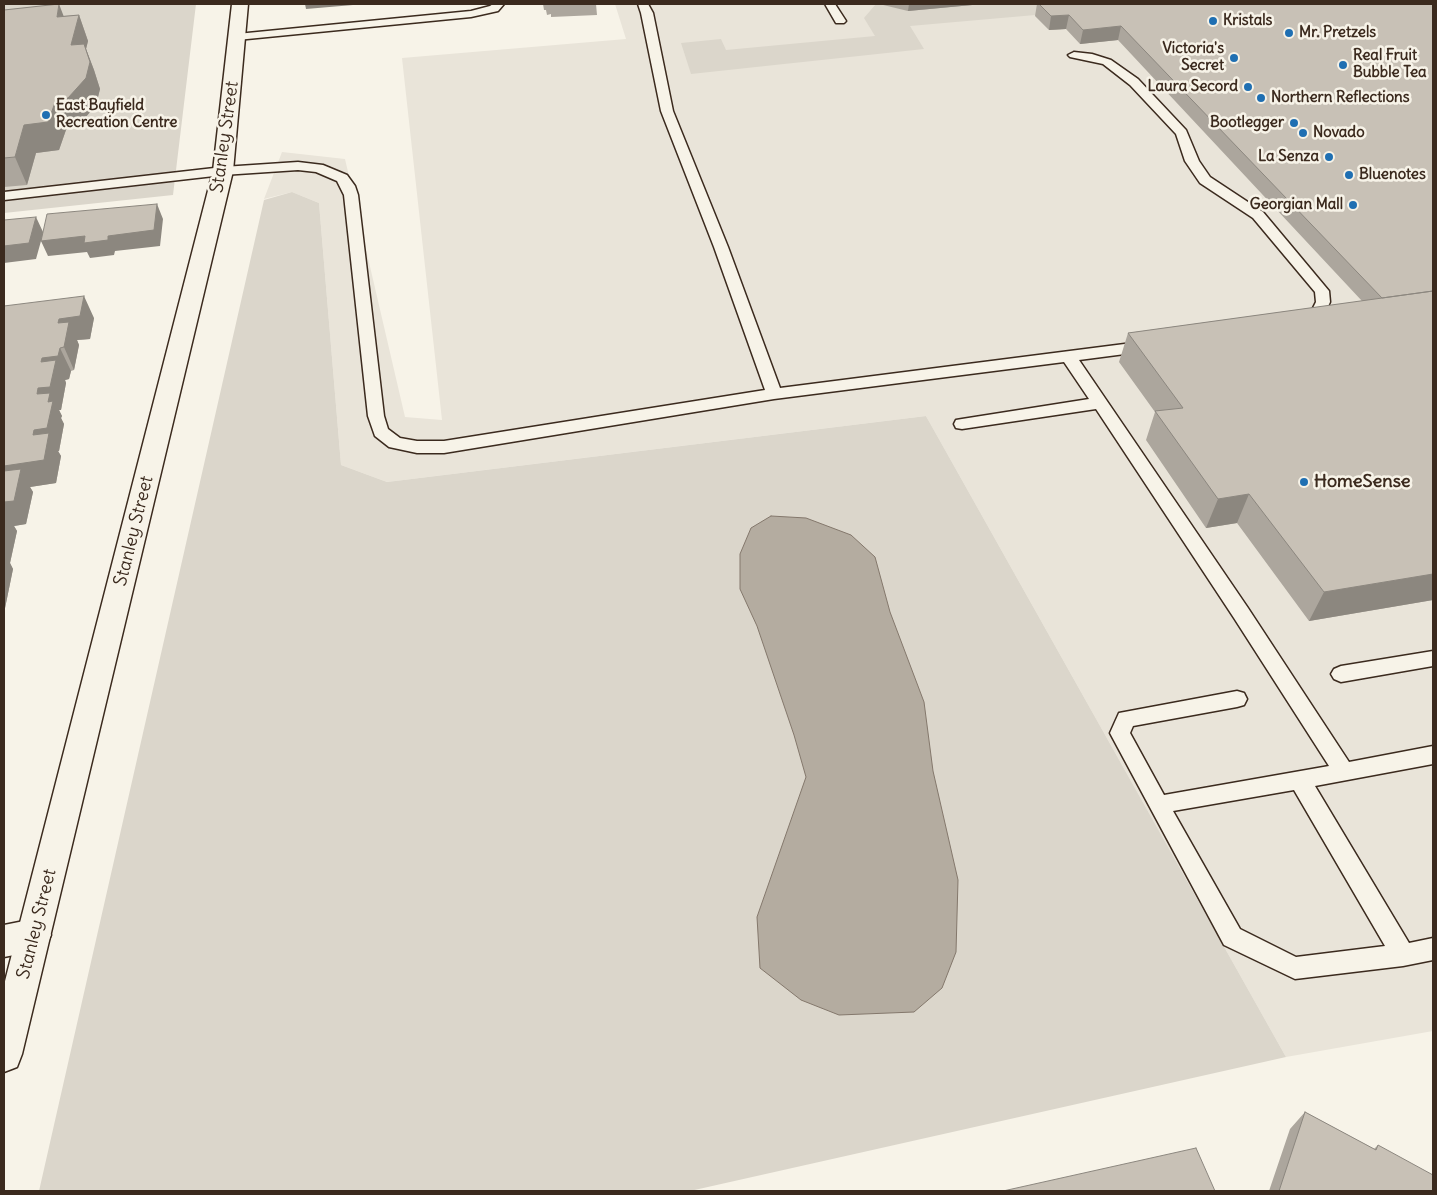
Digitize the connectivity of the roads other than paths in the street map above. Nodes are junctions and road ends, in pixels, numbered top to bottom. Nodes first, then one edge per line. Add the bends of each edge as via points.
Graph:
1 (240, 4) edge
2 (499, 4) edge
3 (643, 4) edge
4 (830, 4) edge
5 (840, 21) dead end
6 (237, 37) junction
7 (1074, 55) dead end
8 (223, 172) junction
9 (4, 196) edge
10 (1290, 325) edge
11 (1165, 343) edge
12 (1069, 358) junction
13 (774, 394) junction
14 (1100, 403) junction
15 (962, 424) dead end
16 (1433, 658) edge
17 (1341, 674) dead end
18 (1237, 699) dead end
19 (1433, 755) edge
20 (1344, 772) junction
21 (1300, 780) junction
22 (1158, 805) junction
23 (19, 938) edge
24 (1433, 949) edge
25 (1404, 955) junction
26 (4, 1054) edge

1 - 6 street, Stanley Street
2 - 6 lane via 494,9 471,14
3 - 13 lane via 667,111
4 - 5 lane
6 - 8 street, Stanley Street
7 - 10 lane via 1107,62 1134,82 1182,133 1192,160 1205,180 1258,215 1314,281 1322,291 1323,302 1319,311 1312,319
8 - 9 lane
8 - 13 lane via 298,166 318,168 342,178 348,186 376,416 381,432 395,443 417,448 444,447
8 - 23 street, Stanley Street
11 - 12 lane
12 - 13 lane
12 - 14 lane
14 - 15 lane
14 - 20 lane
16 - 17 lane
18 - 22 lane via 1126,719 1120,733
19 - 20 lane
20 - 21 lane
21 - 22 lane
21 - 25 lane
22 - 25 lane via 1232,937 1294,968
23 - 26 street, Stanley Street
24 - 25 lane

